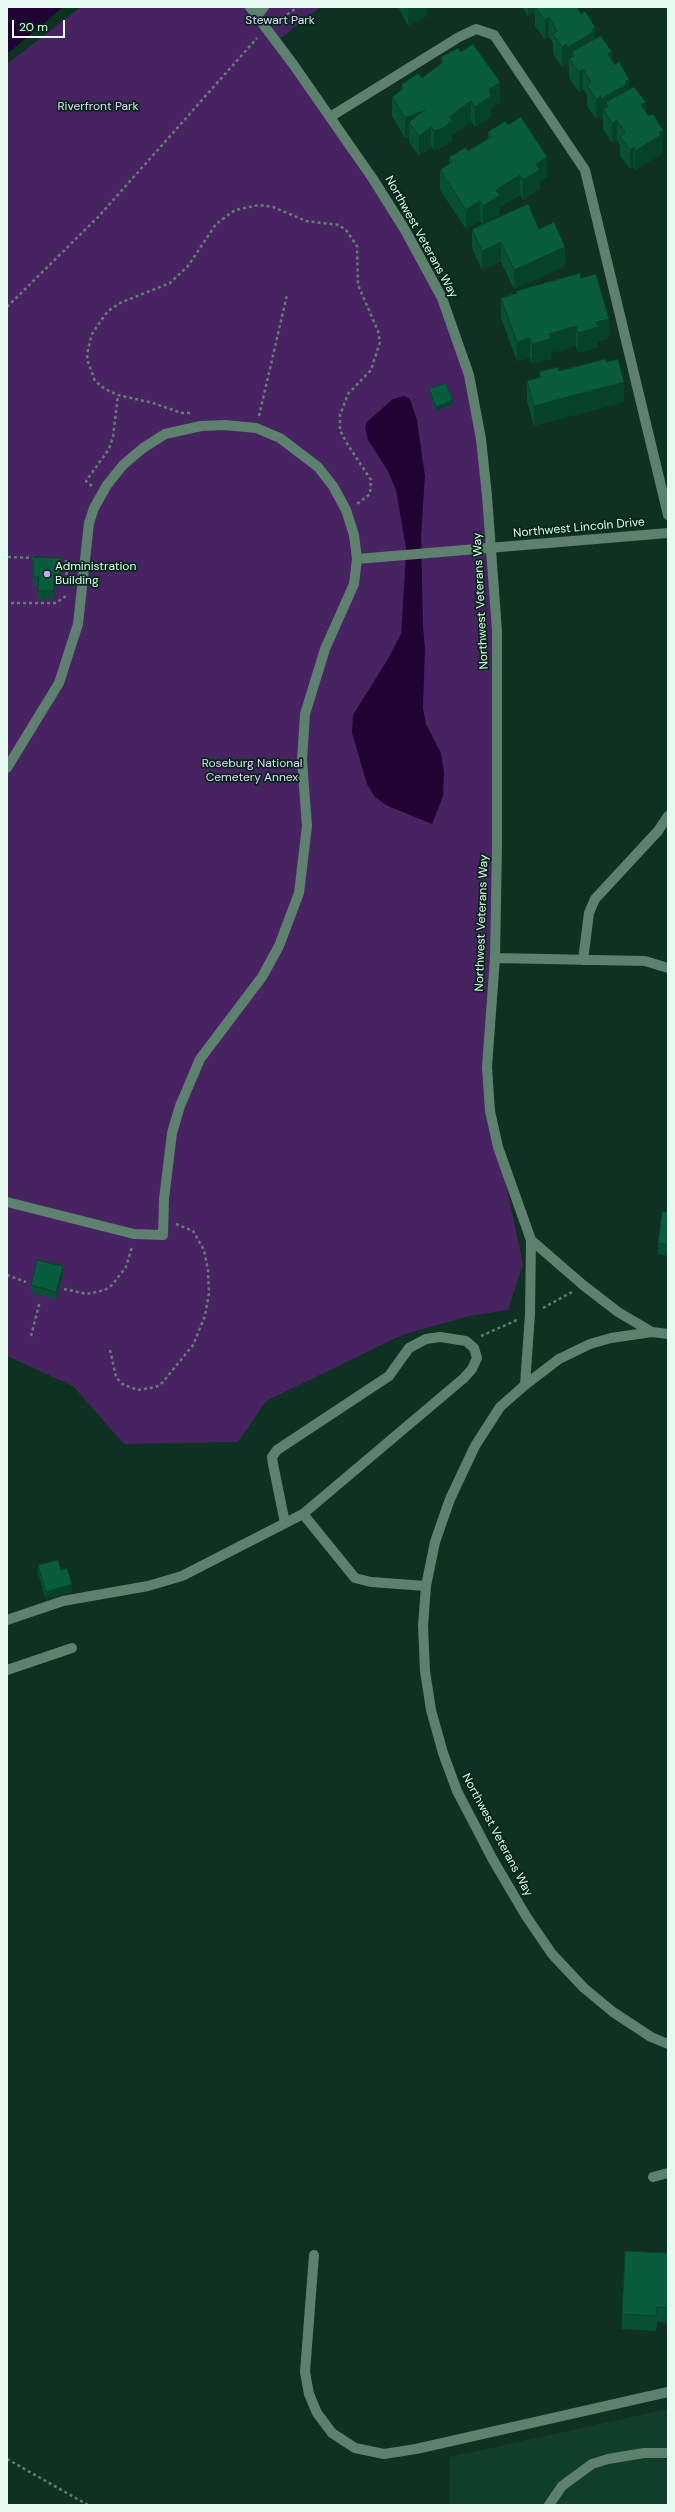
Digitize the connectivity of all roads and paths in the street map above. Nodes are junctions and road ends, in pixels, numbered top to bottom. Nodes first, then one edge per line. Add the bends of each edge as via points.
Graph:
1 (250, 7) edge
2 (264, 7) edge
3 (298, 7) edge
4 (256, 16) junction
5 (266, 29) junction
6 (330, 116) junction
7 (287, 295) dead end
8 (7, 307) edge
9 (118, 395) junction
10 (201, 426) junction
11 (256, 428) junction
12 (102, 494) junction
13 (346, 510) junction
14 (668, 515) edge
15 (668, 533) edge
16 (492, 550) junction
17 (8, 557) edge
18 (37, 558) edge
19 (58, 559) edge
20 (357, 559) junction
21 (66, 560) junction
22 (86, 560) junction
23 (11, 603) dead end
24 (7, 768) edge
25 (668, 816) edge
26 (495, 958) junction
27 (583, 960) junction
28 (668, 968) edge
29 (7, 1202) edge
30 (164, 1224) junction
31 (134, 1234) junction
32 (531, 1240) junction
33 (7, 1275) edge
34 (26, 1282) dead end
35 (64, 1289) dead end
36 (40, 1301) dead end
37 (652, 1332) junction
38 (668, 1334) edge
39 (31, 1336) dead end
40 (110, 1350) dead end
41 (525, 1384) junction
42 (303, 1514) junction
43 (285, 1523) junction
44 (426, 1586) junction
45 (7, 1620) edge
46 (72, 1648) dead end
47 (7, 1670) edge
48 (668, 2044) edge
49 (668, 2174) edge
50 (653, 2177) dead end
51 (314, 2255) dead end
52 (668, 2392) edge
53 (668, 2453) edge
54 (7, 2459) edge
55 (88, 2505) edge
56 (549, 2505) edge

1 - 4 street, Northwest Veterans Way
2 - 4 street
3 - 5 path
4 - 5 street, Northwest Veterans Way
5 - 6 street, Northwest Veterans Way
5 - 8 path via 100,216
6 - 14 street via 459,37 476,29 494,35 586,170
6 - 16 street, Northwest Veterans Way via 405,230 442,298 457,337 469,375 481,439
7 - 11 path
9 - 10 path via 182,413 197,413
9 - 12 path via 109,449 86,481
9 - 13 path via 94,380 90,370 88,349 96,328 108,311 120,303 170,283 188,266 216,224 226,215 235,210 259,205 283,210 306,221 340,225 357,246 358,285 374,319 380,342 371,370 348,394 340,415 340,430 371,480 370,494
10 - 11 street
10 - 12 street via 165,434 143,448 123,465
11 - 13 street via 280,438 318,467
12 - 22 street via 89,523
13 - 20 street via 354,535
15 - 16 street, Northwest Lincoln Drive
16 - 20 street, Northwest Lincoln Drive
16 - 26 street, Northwest Veterans Way via 497,631
17 - 18 path
19 - 21 path
20 - 30 street via 354,584 325,649 305,714 302,767 307,826 299,893 282,940 262,977 200,1059 180,1106 172,1132
21 - 22 path
21 - 23 path via 67,590 64,599 56,602
22 - 24 street via 78,624 59,683
25 - 27 street via 654,836 595,899 589,913
26 - 27 street
26 - 32 street, Northwest Veterans Way via 487,1067 490,1111 498,1147
27 - 28 street via 645,961
29 - 31 street
30 - 31 street via 163,1235
30 - 40 path via 183,1226 193,1231 206,1258 209,1280 207,1305 194,1345 163,1382 156,1387 138,1390 122,1384 116,1377
31 - 35 path via 126,1266 112,1285 96,1293 87,1294
32 - 37 street, Northwest Veterans Way via 618,1312
32 - 41 street, Northwest Veterans Way via 530,1314
33 - 34 path
36 - 39 path
37 - 38 street, Northwest Veterans Way
37 - 41 street, Northwest Veterans Way via 590,1344 559,1359
41 - 44 street, Northwest Veterans Way via 500,1407 475,1446 450,1499 435,1542
42 - 43 street
42 - 43 street via 464,1378 477,1358 474,1348 468,1342 454,1337 440,1337 426,1339 409,1348 389,1376 277,1450 272,1457
42 - 44 street via 355,1578 371,1582
43 - 45 street via 182,1576 148,1586 63,1601
44 - 48 street, Northwest Veterans Way via 423,1626 425,1671 431,1710 457,1791 493,1860 552,1954 584,1988 619,2016 651,2037
46 - 47 street
49 - 50 street
51 - 52 street via 305,2372 309,2394 317,2413 332,2433 355,2448 384,2454 416,2449
53 - 56 street via 644,2453 592,2464 562,2486
54 - 55 path

